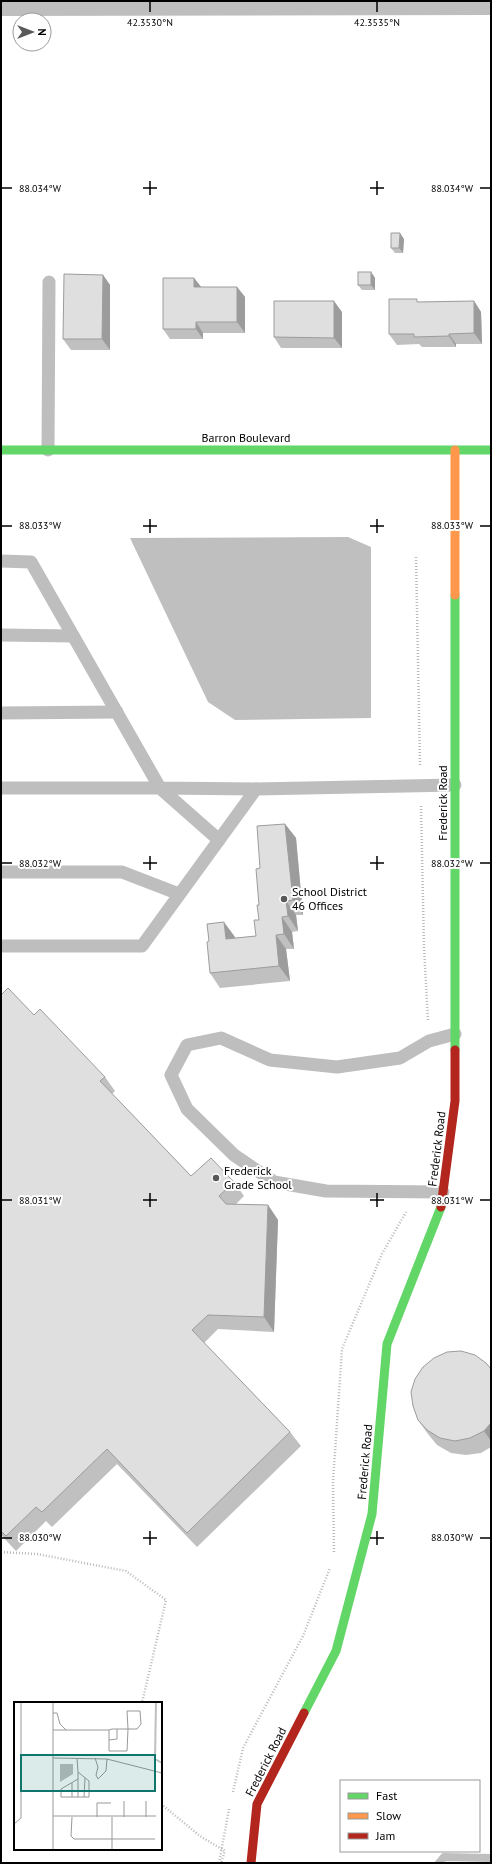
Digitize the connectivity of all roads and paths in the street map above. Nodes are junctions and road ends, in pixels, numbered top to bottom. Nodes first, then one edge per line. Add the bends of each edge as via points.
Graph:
1 (491, 4) edge
2 (1, 5) edge
3 (49, 282) dead end
4 (1, 450) edge
5 (48, 450) junction
6 (455, 450) junction
7 (491, 450) edge
8 (416, 557) dead end
9 (1, 561) edge
10 (1, 636) edge
11 (73, 636) junction
12 (117, 712) junction
13 (1, 713) edge
14 (420, 785) junction
15 (455, 785) junction
16 (1, 788) edge
17 (160, 788) junction
18 (256, 789) junction
19 (219, 840) junction
20 (1, 872) edge
21 (179, 894) junction
22 (1, 946) edge
23 (455, 1034) junction
24 (429, 1041) junction
25 (417, 1192) junction
26 (443, 1192) junction
27 (1, 1552) edge
28 (334, 1557) dead end
29 (331, 1564) dead end
30 (142, 1702) edge
31 (232, 1799) dead end
32 (162, 1805) edge
33 (230, 1806) dead end
34 (221, 1849) junction
35 (220, 1863) edge
36 (251, 1863) edge

1 - 2 street
3 - 5 lane
4 - 5 street, Barron Boulevard
5 - 6 street, Barron Boulevard
6 - 7 street, Barron Boulevard
6 - 15 street, Frederick Road
8 - 14 path
9 - 11 lane via 31,562
10 - 11 lane
11 - 12 lane
12 - 13 lane
12 - 17 lane
14 - 15 lane
14 - 18 lane
14 - 24 path
15 - 23 street, Frederick Road
16 - 17 lane
17 - 18 lane
17 - 19 lane
18 - 19 lane
19 - 21 lane
20 - 21 lane via 122,872
21 - 22 lane via 142,946
23 - 24 lane
23 - 26 street, Frederick Road via 455,1101
24 - 25 lane via 400,1058 337,1067 270,1060 220,1038 187,1045 170,1075 187,1109 234,1155 274,1182 326,1191
25 - 26 lane
25 - 28 path via 382,1254 342,1349 333,1482
26 - 36 street, Frederick Road via 441,1210 386,1344 372,1514 336,1651 257,1804
27 - 30 path via 37,1554 126,1571 166,1600
29 - 31 path via 303,1636 243,1748
32 - 34 path via 200,1836
33 - 34 path
34 - 35 path

